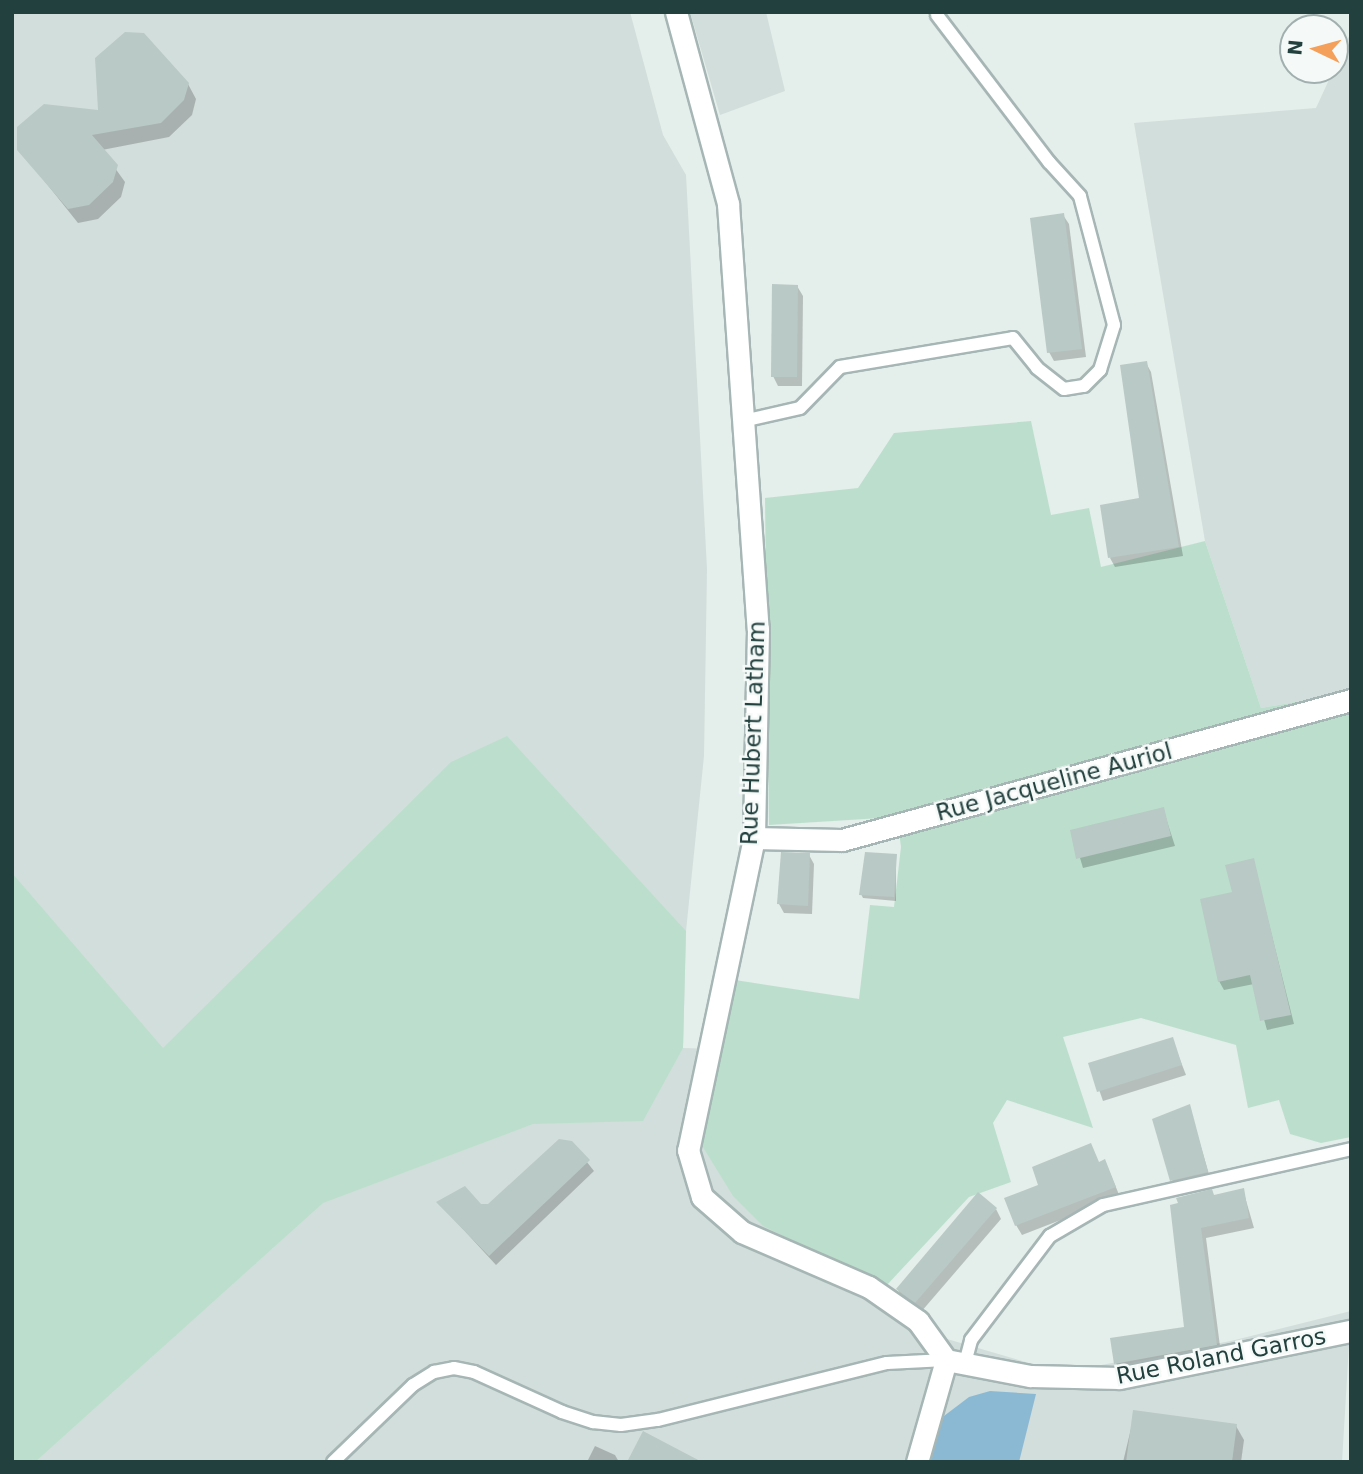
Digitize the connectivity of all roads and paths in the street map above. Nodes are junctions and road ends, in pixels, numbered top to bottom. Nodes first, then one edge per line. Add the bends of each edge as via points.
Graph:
1 (676, 12) edge
2 (937, 15) dead end
3 (743, 421) junction
4 (1351, 700) edge
5 (754, 838) junction
6 (1351, 1149) edge
7 (1351, 1331) edge
8 (956, 1361) junction
9 (332, 1462) edge
10 (917, 1462) edge

1 - 3 street, Rue Hubert Latham via 728,204
2 - 3 lane via 1080,196 1114,325 1100,370 1084,386 1064,389 1037,368 1013,338 841,366 800,408
3 - 5 street, Rue Hubert Latham via 758,629
4 - 5 street, Rue Jacqueline Auriol via 842,840
5 - 8 street, Rue Hubert Latham via 688,1150 702,1197 742,1232 869,1287 918,1321
6 - 8 lane via 1103,1205 1050,1237
7 - 8 street, Rue Roland Garros via 1119,1378 1030,1376
8 - 9 lane via 887,1363 658,1420 621,1425 562,1412 474,1372 454,1368 434,1372 413,1385
8 - 10 street

